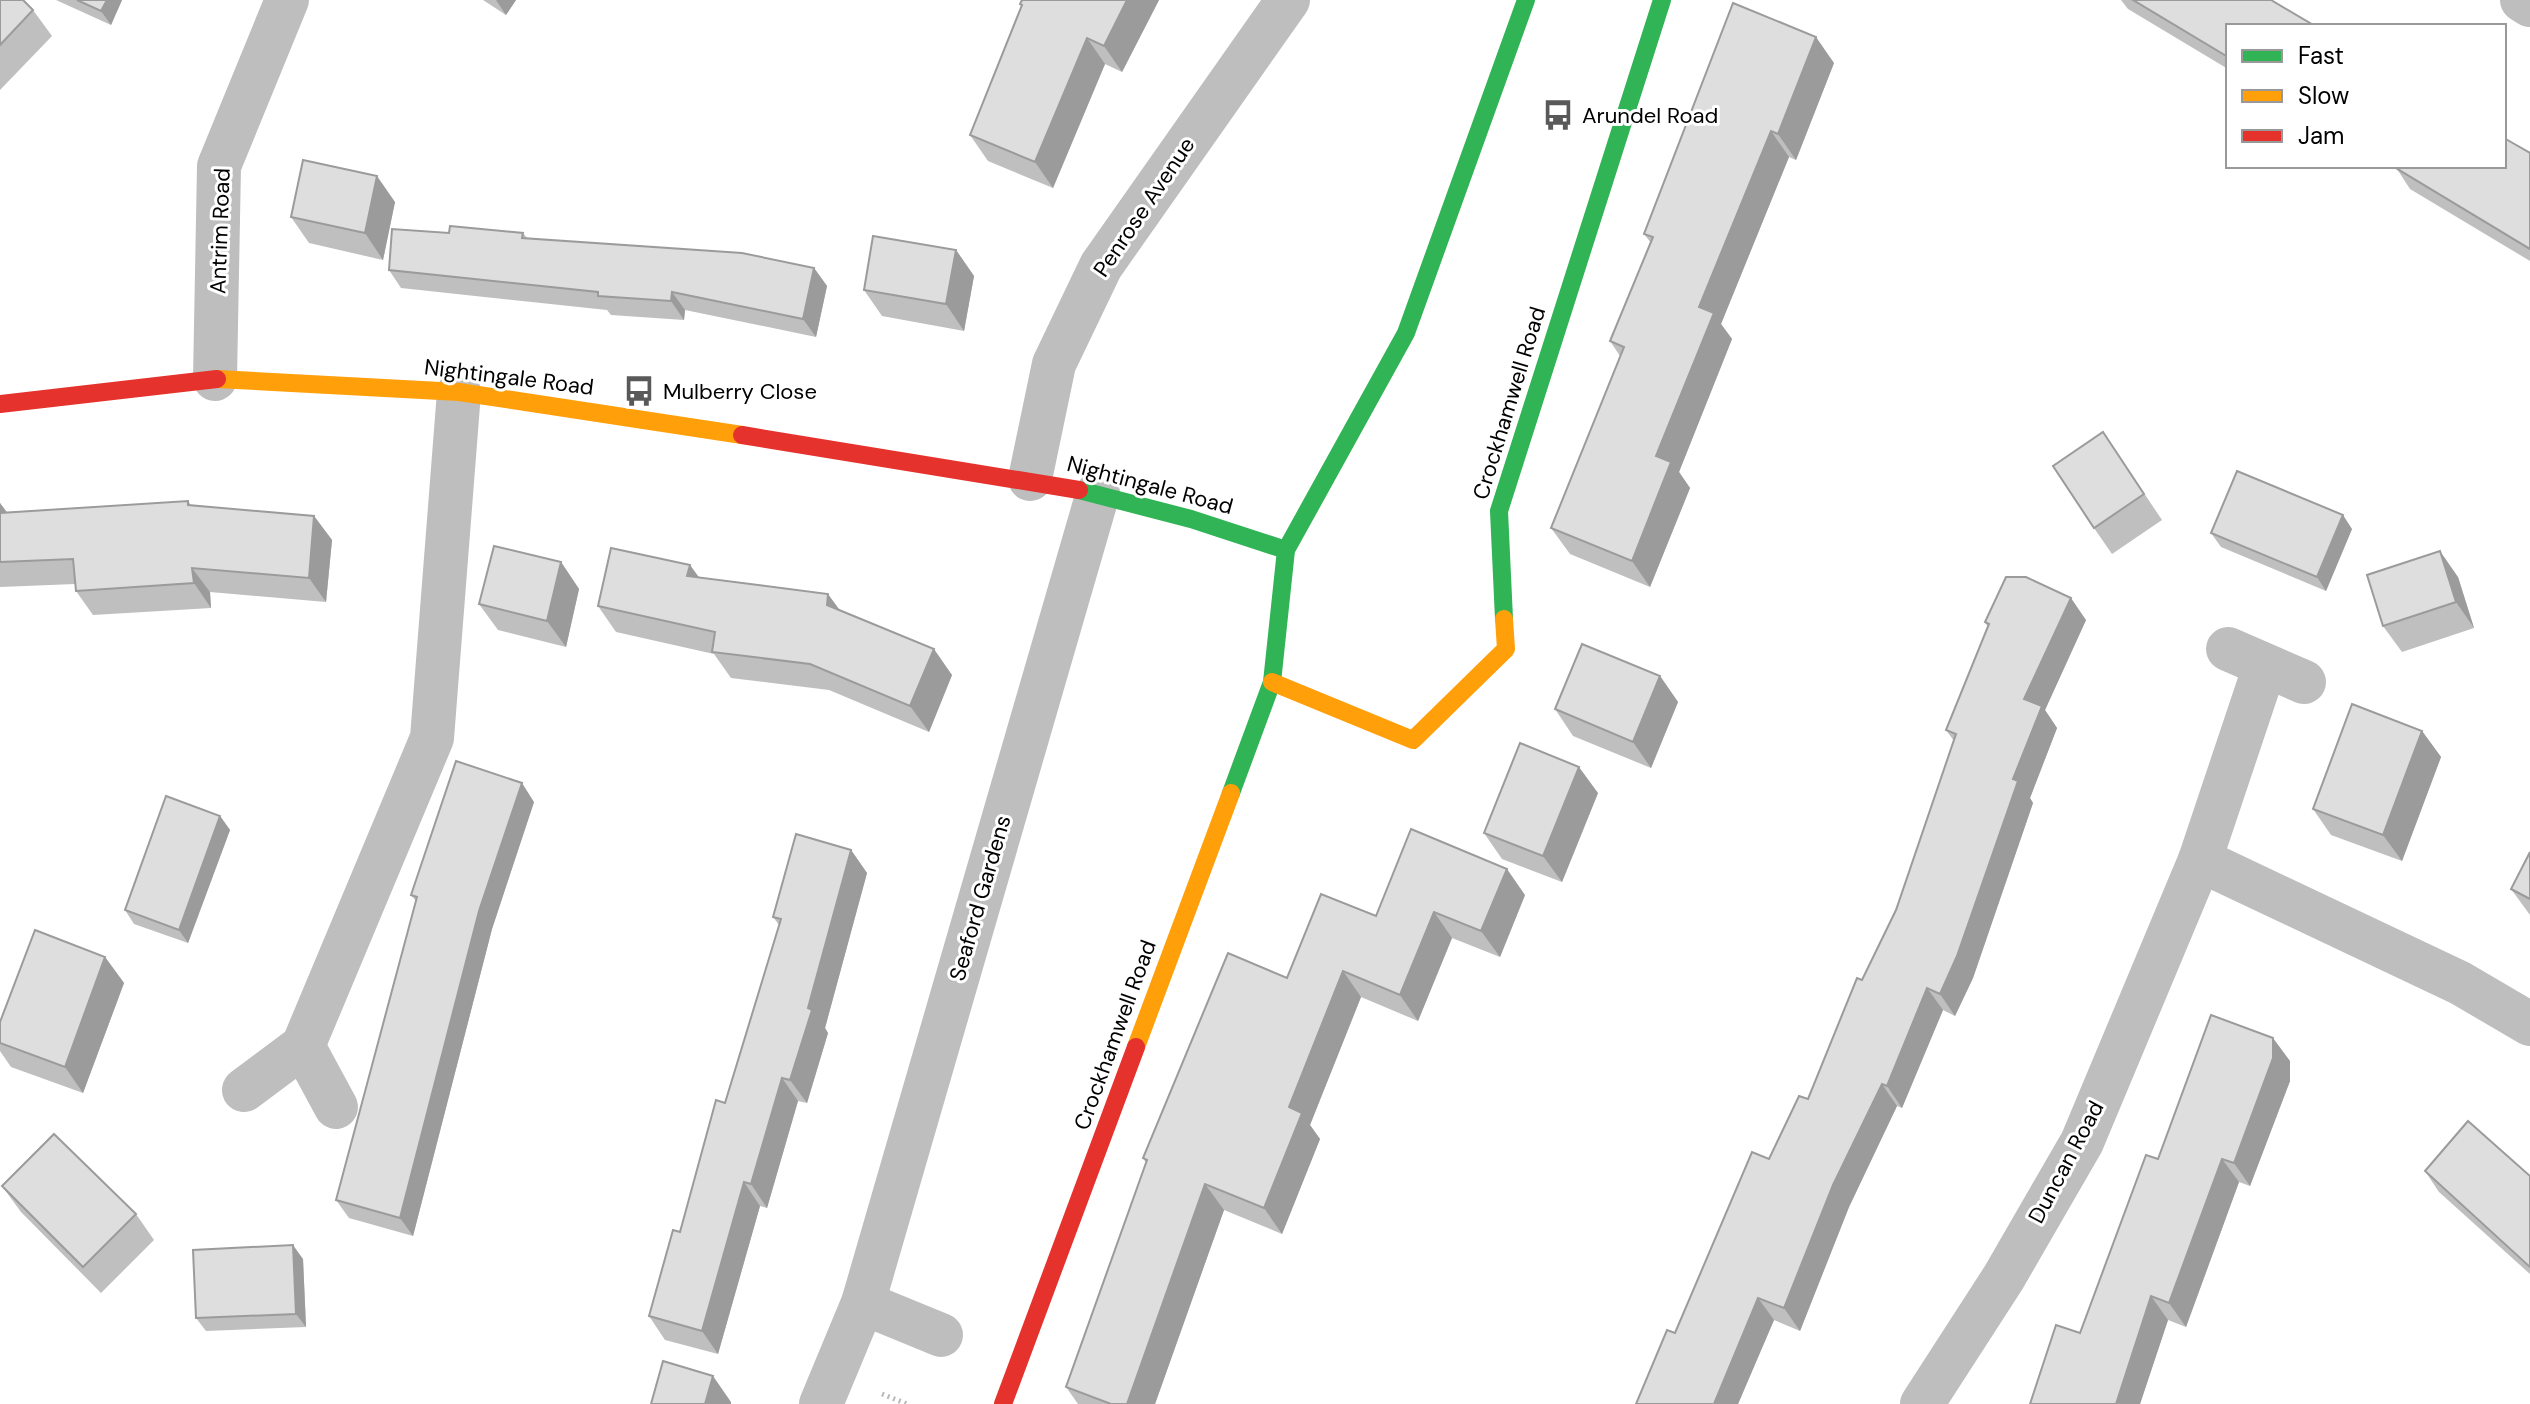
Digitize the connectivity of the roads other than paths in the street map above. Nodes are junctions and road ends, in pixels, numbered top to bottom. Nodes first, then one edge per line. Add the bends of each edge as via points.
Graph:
1 (287, 0) edge
2 (1288, 0) edge
3 (1526, 0) edge
4 (1662, 0) edge
5 (2522, 0) edge
6 (2530, 5) edge
7 (215, 379) junction
8 (459, 392) junction
9 (0, 404) edge
10 (1030, 479) junction
11 (1098, 493) junction
12 (1286, 550) junction
13 (2265, 666) dead end
14 (1272, 682) junction
15 (2200, 860) junction
16 (2530, 1024) edge
17 (303, 1046) junction
18 (244, 1090) dead end
19 (336, 1107) dead end
20 (863, 1303) junction
21 (941, 1335) dead end
22 (821, 1404) edge
23 (1003, 1404) edge
24 (1922, 1404) edge

1 - 7 street, Antrim Road via 219,166
2 - 10 street, Penrose Avenue via 1101,266 1054,364
3 - 12 street, Crockhamwell Road via 1406,333
4 - 14 street, Crockhamwell Road via 1499,511 1506,649 1413,740
5 - 6 street
7 - 8 street, Nightingale Road
7 - 9 street, Nightingale Road
8 - 10 street, Nightingale Road
8 - 17 street via 432,738
10 - 11 street, Nightingale Road
11 - 12 street, Nightingale Road
11 - 20 street, Seaford Gardens
12 - 14 street, Crockhamwell Road
13 - 15 street, Duncan Road
14 - 23 street, Crockhamwell Road
15 - 16 street via 2460,983
15 - 24 street, Duncan Road via 2082,1142
17 - 18 street
17 - 19 street
20 - 21 street
20 - 22 street, Seaford Gardens

